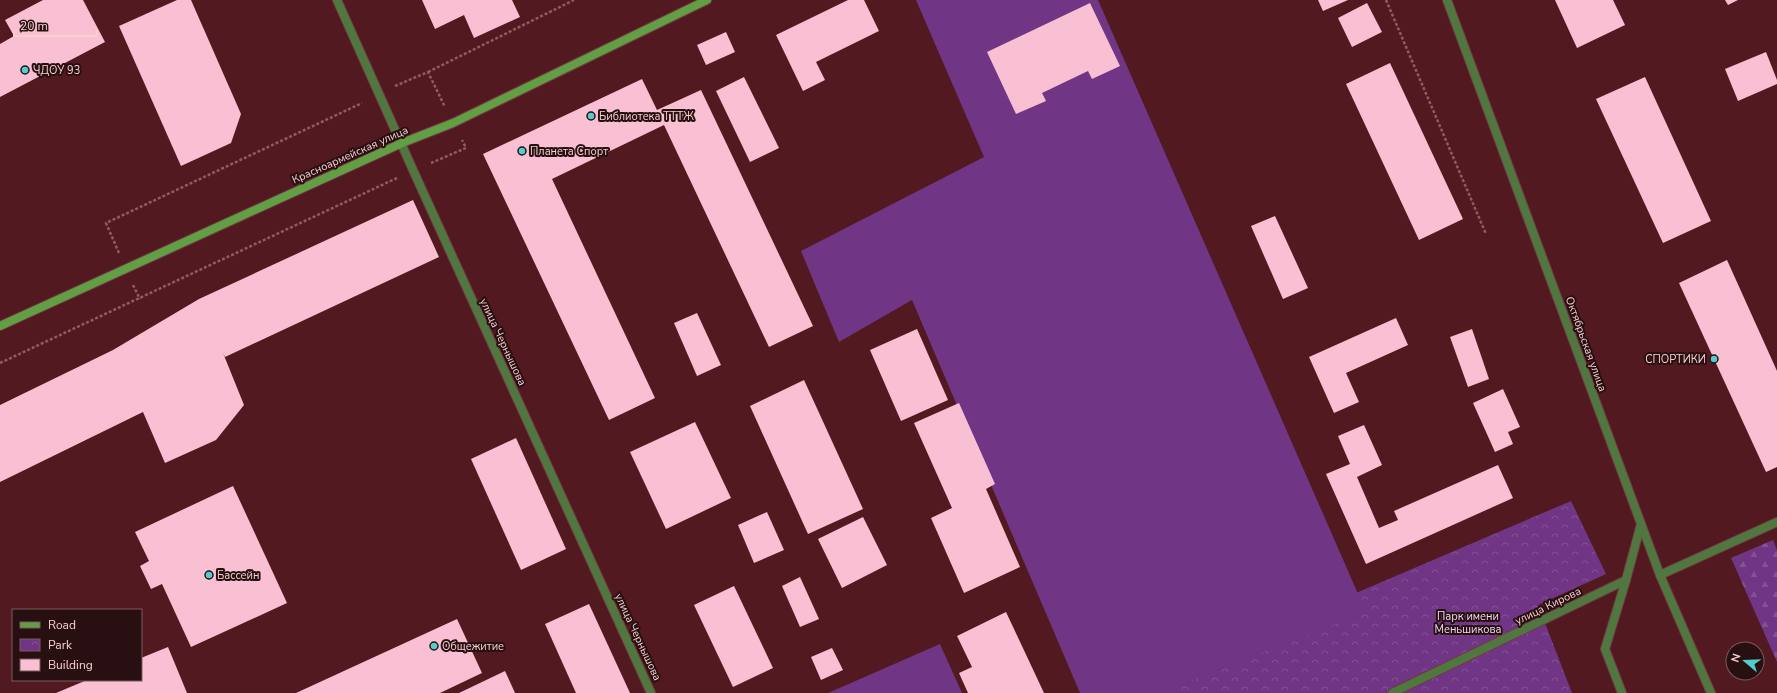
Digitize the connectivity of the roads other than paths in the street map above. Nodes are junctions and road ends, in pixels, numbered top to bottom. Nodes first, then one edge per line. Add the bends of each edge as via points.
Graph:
1 (337, 0) edge
2 (708, 0) edge
3 (1447, 0) edge
4 (402, 143) junction
5 (0, 326) edge
6 (1777, 522) edge
7 (1641, 524) junction
8 (1660, 574) junction
9 (1626, 580) junction
10 (651, 693) edge
11 (1392, 693) edge
12 (1622, 693) edge
13 (1711, 693) edge

1 - 4 street, улица Чернышова
2 - 4 street, Красноармейская улица via 453,123
3 - 7 street, Октябрьская улица
4 - 5 street, Красноармейская улица
4 - 10 street, улица Чернышова
6 - 8 street
7 - 8 street, Октябрьская улица
7 - 9 street
8 - 13 street, Октябрьская улица
9 - 11 street, улица Кирова
9 - 12 street via 1605,649

